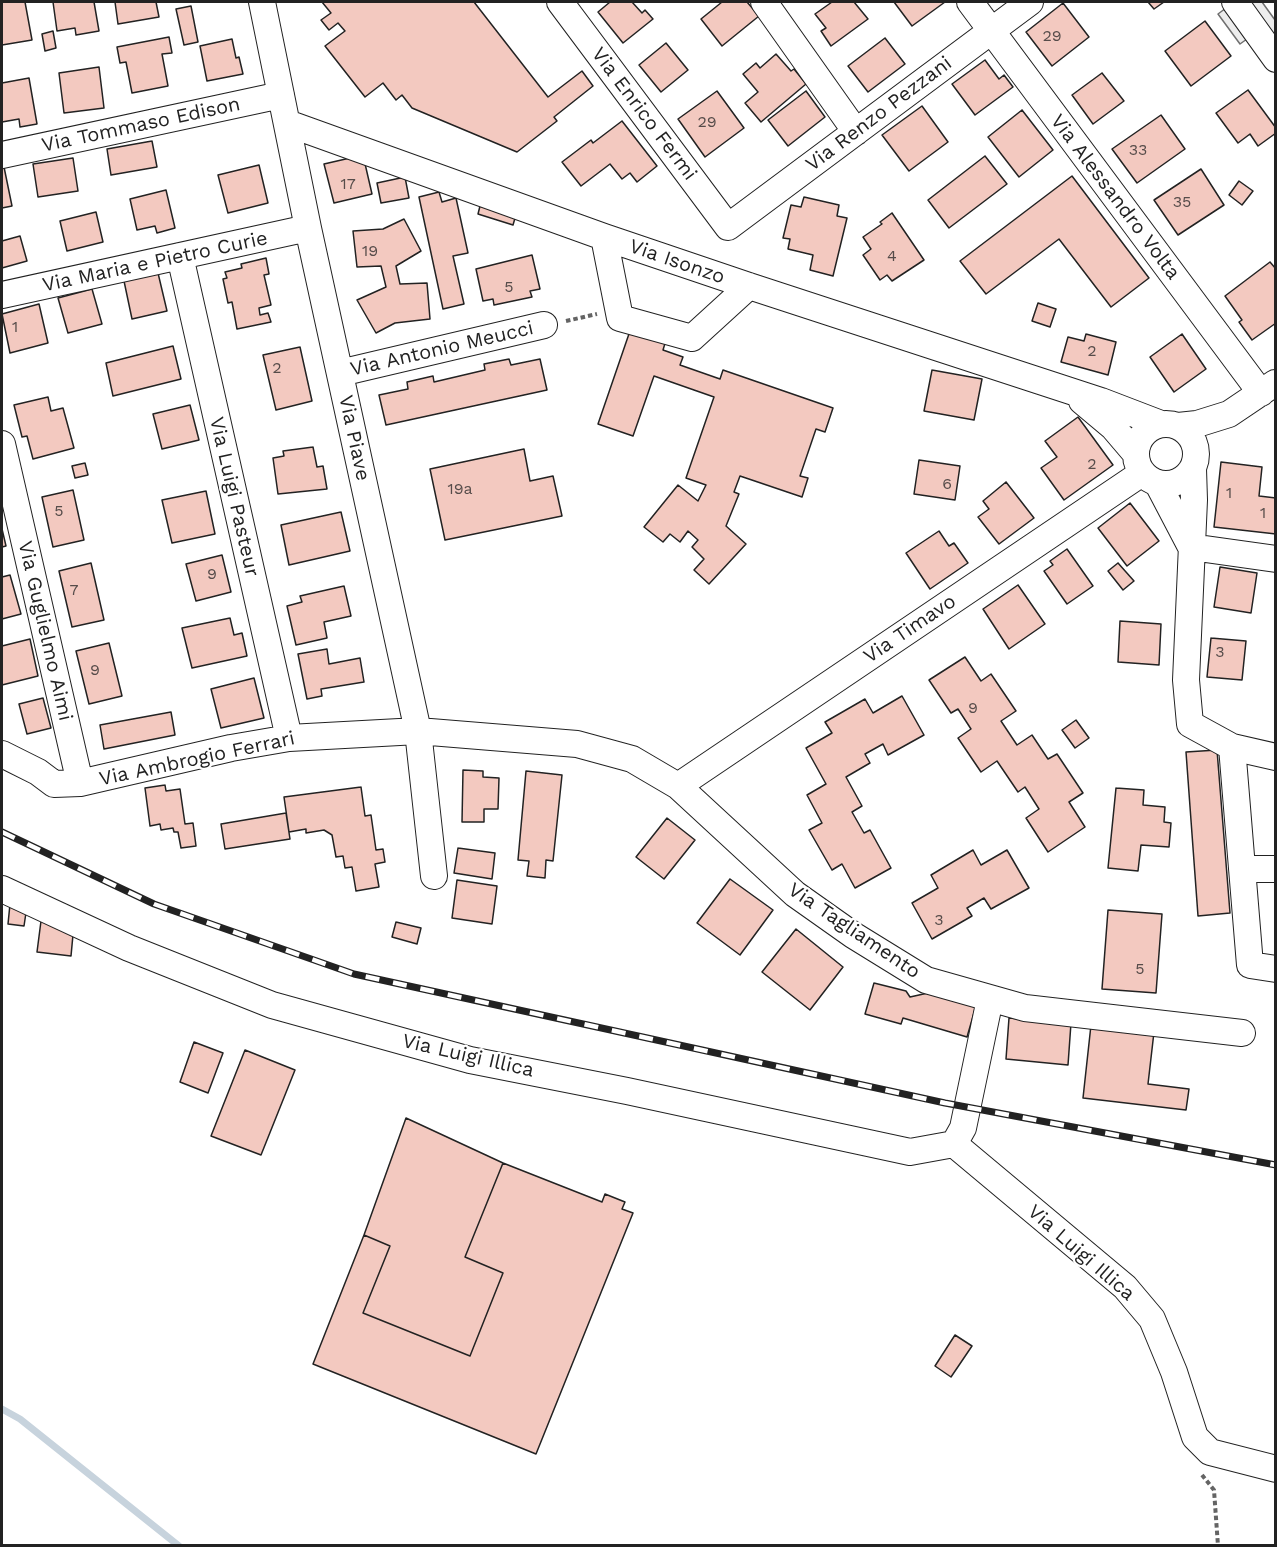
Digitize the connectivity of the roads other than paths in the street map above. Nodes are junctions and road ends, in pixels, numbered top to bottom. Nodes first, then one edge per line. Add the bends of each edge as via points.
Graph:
1 (262, 2) edge
2 (560, 2) edge
3 (764, 2) edge
4 (970, 2) edge
5 (1030, 2) edge
6 (1235, 2) edge
7 (990, 30) junction
8 (1275, 59) edge
9 (281, 95) junction
10 (287, 123) junction
11 (856, 132) junction
12 (2, 155) edge
13 (728, 227) joint
14 (308, 228) junction
15 (604, 237) junction
16 (180, 256) junction
17 (749, 286) junction
18 (2, 295) edge
19 (544, 325) road end
20 (340, 372) junction
21 (1268, 388) edge
22 (1071, 391) junction
23 (1229, 414) junction
24 (1169, 425) junction
25 (2, 444) edge
26 (1194, 464) junction
27 (1145, 470) junction
28 (1191, 547) junction
29 (1275, 559) edge
30 (418, 731) junction
31 (289, 738) junction
32 (1232, 747) junction
33 (2, 754) edge
34 (1275, 757) edge
35 (80, 783) junction
36 (678, 786) junction
37 (1242, 869) junction
38 (1275, 869) edge
39 (434, 876) dead end
40 (2, 889) edge
41 (1275, 969) edge
42 (990, 999) junction
43 (1242, 1033) dead end
44 (954, 1144) junction
45 (1275, 1468) edge

1 - 9 street, Via Piave
2 - 13 street, Via Enrico Fermi
3 - 11 street
4 - 7 street, Via Alessandro Volta
5 - 7 street, Via Renzo Pezzani
6 - 8 street
7 - 11 street, Via Renzo Pezzani
7 - 21 street, Via Alessandro Volta
9 - 10 street, Via Piave
9 - 12 street, Via Tommaso Edison
10 - 14 street, Via Piave
10 - 15 street, Via Isonzo
11 - 13 street, Via Renzo Pezzani
14 - 16 street, Via Maria e Pietro Curie
14 - 20 street, Via Piave
15 - 17 street, Via Isonzo
15 - 17 street via 620,318 692,338
16 - 18 street, Via Maria e Pietro Curie
16 - 31 street, Via Luigi Pasteur
17 - 22 street, Via Isonzo
19 - 20 street, Via Antonio Meucci
20 - 30 street, Via Piave
21 - 23 street
22 - 24 street, Via Isonzo
22 - 27 street, Via Isonzo via 1113,427
23 - 24 street via 1197,424
23 - 26 street
24 - 26 street via 1184,430 1192,439
24 - 27 street via 1148,429 1138,441
25 - 35 street, Via Guglielmo Aimi
26 - 27 street via 1183,480 1166,485
26 - 28 street
27 - 28 street, Via Isonzo
27 - 36 street, Via Timavo
28 - 29 street
28 - 32 street via 1186,680 1190,724
30 - 31 street, Via Ambrogio Ferrari
30 - 36 street, Via Ambrogio Ferrari via 578,744 632,759
30 - 39 street, Via Piave
31 - 35 street, Via Ambrogio Ferrari
32 - 34 street
32 - 37 street
33 - 35 street, Via Ambrogio Ferrari via 54,784
36 - 42 street, Via Tagliamento via 795,894 853,935 926,980
37 - 38 street
37 - 41 street via 1250,965
40 - 44 street, Via Luigi Illica via 129,948 272,1005 470,1060 881,1147 910,1152
42 - 43 street, Via Tagliamento via 1025,1008
42 - 44 street via 963,1128
44 - 45 street, Via Luigi Illica via 1125,1287 1139,1303 1152,1319 1195,1437 1210,1452

